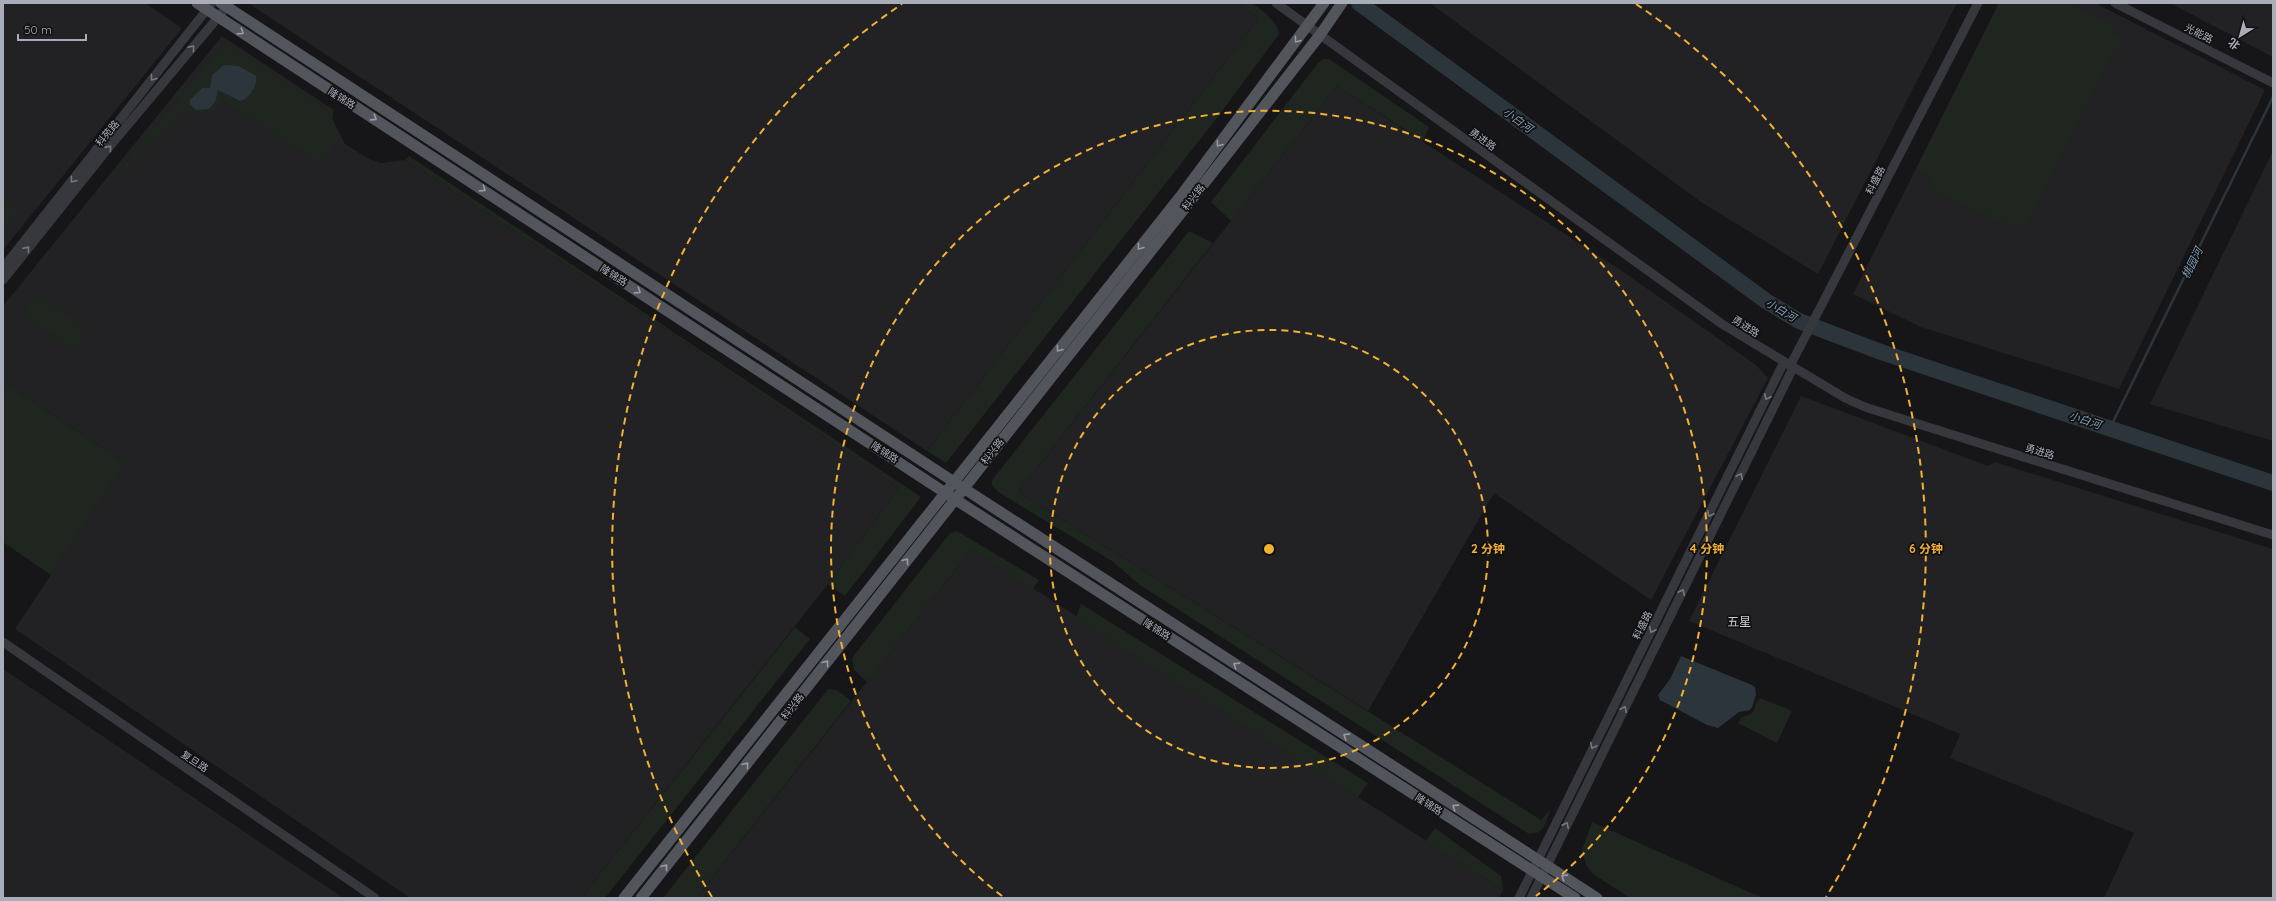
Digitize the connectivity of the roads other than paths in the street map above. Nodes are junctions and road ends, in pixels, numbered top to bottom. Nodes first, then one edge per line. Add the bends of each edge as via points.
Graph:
1 (197, 3) edge
2 (1276, 3) edge
3 (1342, 3) edge
4 (1978, 3) edge
5 (2114, 3) edge
6 (226, 4) edge
7 (210, 6) edge
8 (1322, 6) edge
9 (218, 17) junction
10 (1307, 27) junction
11 (1320, 35) junction
12 (2273, 84) edge
13 (3, 268) edge
14 (3, 280) edge
15 (1789, 365) junction
16 (959, 485) junction
17 (946, 492) junction
18 (955, 499) junction
19 (2273, 535) edge
20 (3, 642) edge
21 (1542, 863) junction
22 (1537, 873) junction
23 (375, 898) edge
24 (624, 898) edge
25 (641, 898) edge
26 (1519, 898) edge
27 (1531, 898) edge
28 (1575, 898) edge
29 (1597, 898) edge

1 - 7 main road, 隆锦路
2 - 10 street, 勇进路
3 - 11 main road, 科兴路
4 - 15 street, 科盛路
5 - 12 street, 光能路
6 - 9 street, 科苑路
6 - 16 main road, 隆锦路
7 - 9 main road, 隆锦路
7 -> 13 street, 科苑路
8 - 10 main road, 科兴路
14 -> 9 street, 科苑路
9 -> 17 main road, 隆锦路
10 - 11 street, 勇进路
10 -> 16 main road, 科兴路
11 - 15 street, 勇进路 via 1722,324
11 - 16 main road, 科兴路
15 - 19 street, 勇进路 via 1865,407
15 - 21 street, 科盛路
16 - 17 main road, 科兴路
16 - 18 main road, 科兴路
21 -> 16 main road, 隆锦路
17 - 18 main road, 隆锦路
17 - 24 main road, 科兴路
18 - 22 main road, 隆锦路
25 -> 18 main road, 科兴路
20 - 23 street, 复旦路
21 - 22 street, 科盛路
29 -> 21 main road, 隆锦路
22 - 26 street, 科盛路
22 - 27 street, 科盛路
22 - 28 main road, 隆锦路

